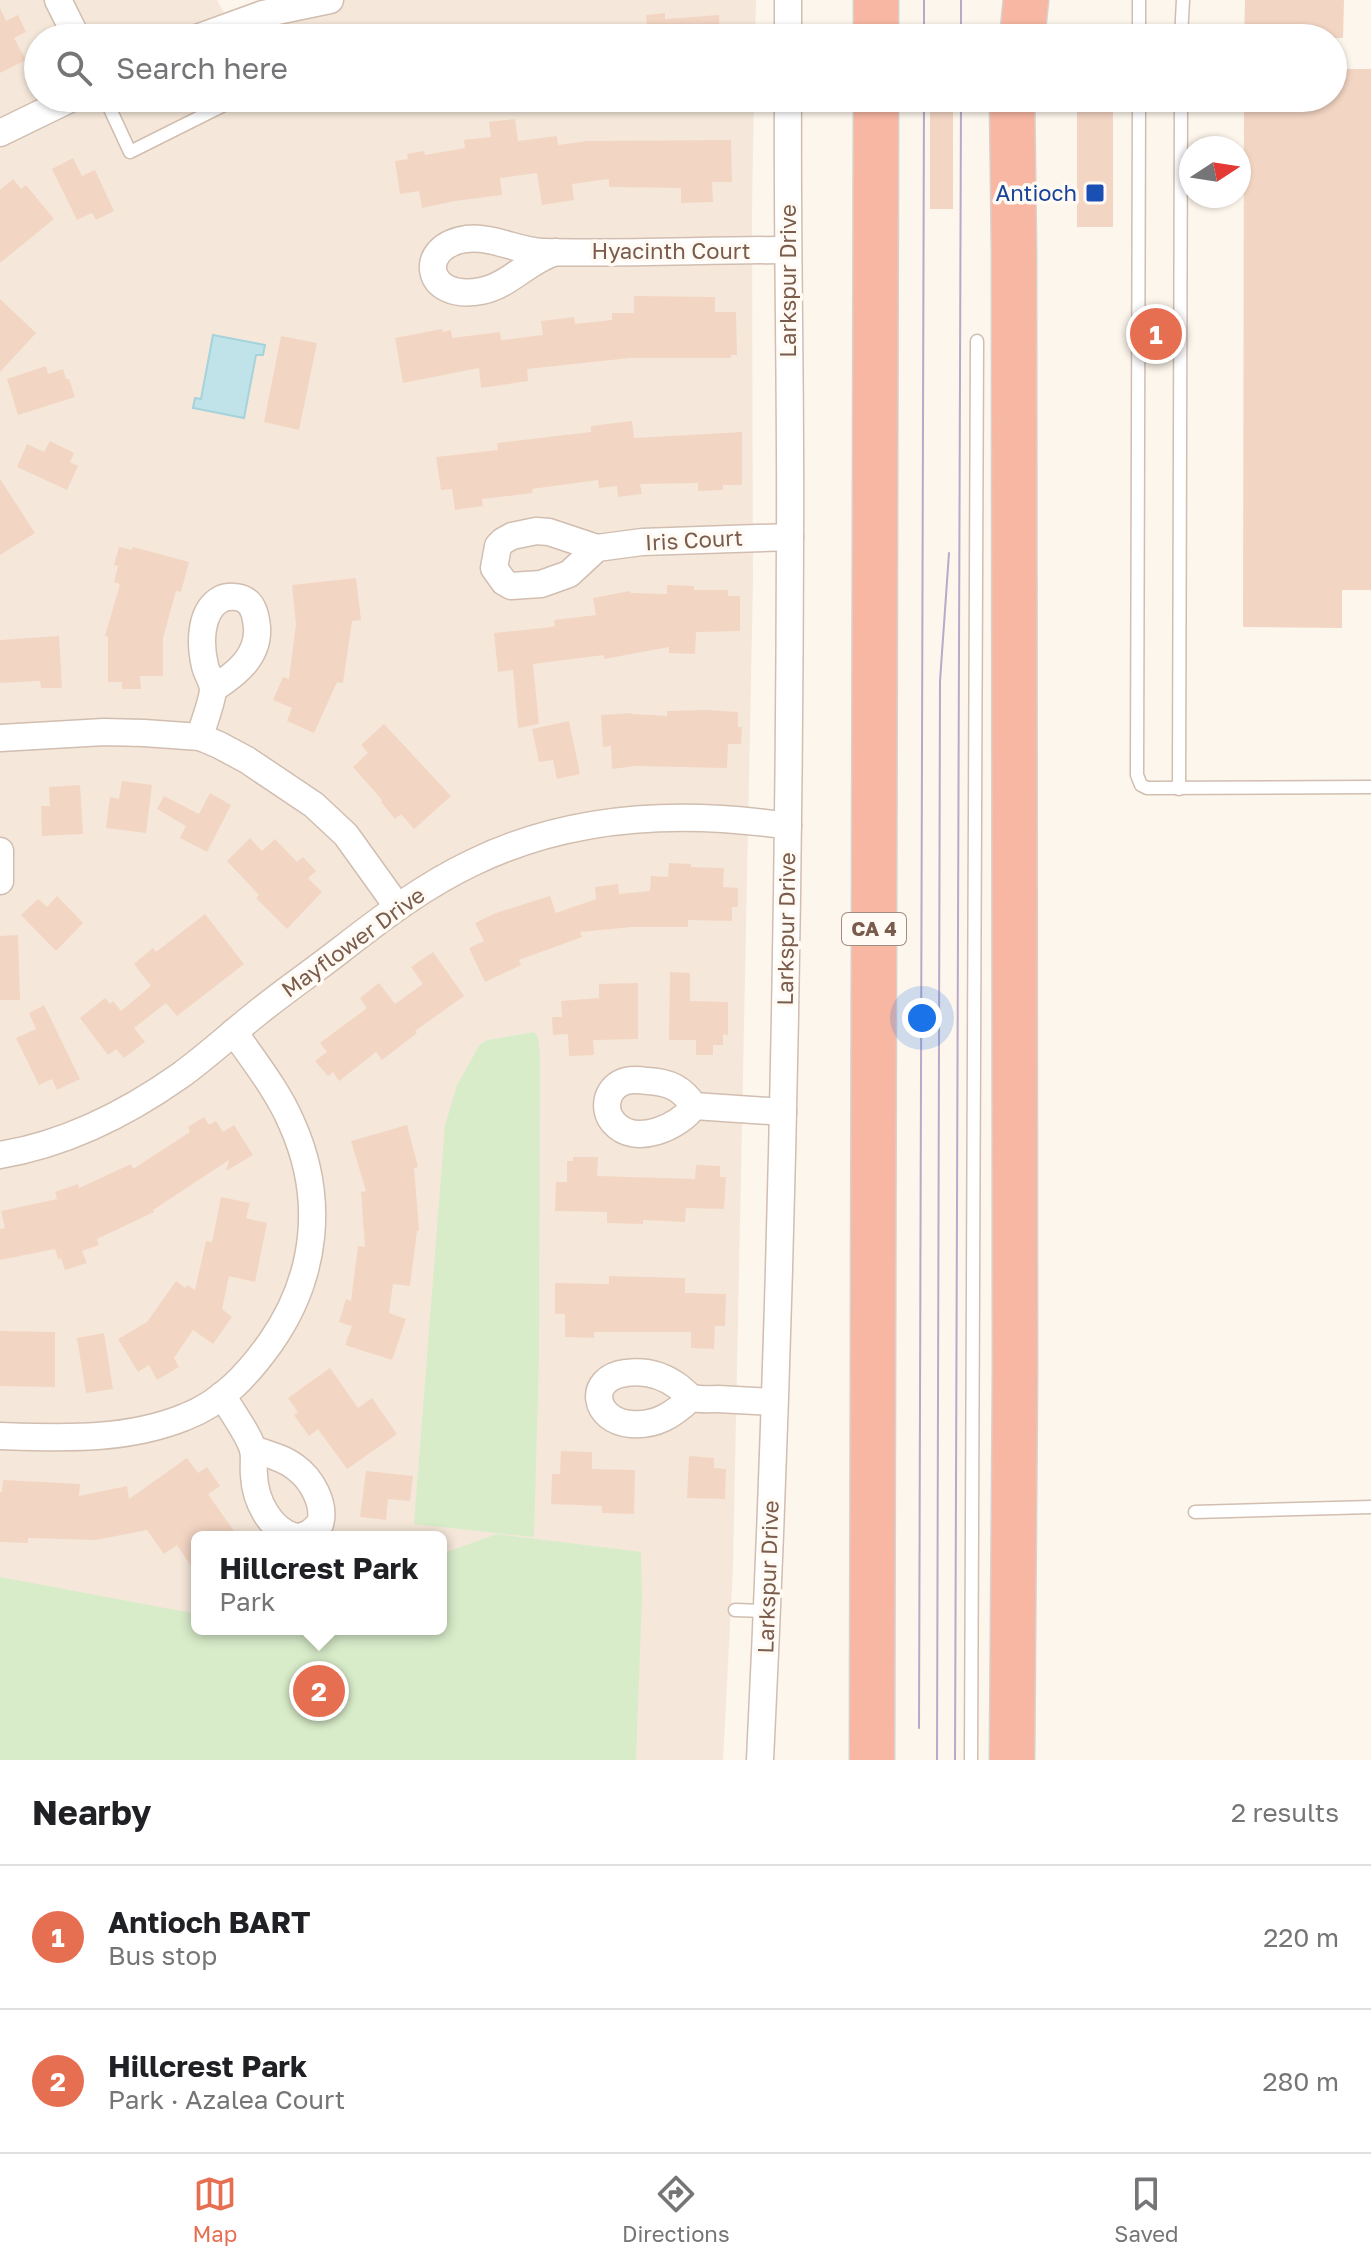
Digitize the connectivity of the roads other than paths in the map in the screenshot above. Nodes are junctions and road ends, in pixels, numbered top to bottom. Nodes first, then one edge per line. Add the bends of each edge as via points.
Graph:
1 (58, 0) edge
2 (330, 0) edge
3 (788, 0) edge
4 (876, 0) edge
5 (1010, 0) edge
6 (1026, 0) edge
7 (1139, 0) edge
8 (1183, 0) edge
9 (70, 24) edge
10 (244, 24) edge
11 (788, 24) edge
12 (876, 24) edge
13 (1011, 24) edge
14 (1023, 24) edge
15 (1139, 24) edge
16 (1182, 24) edge
17 (43, 112) edge
18 (111, 112) edge
19 (210, 112) edge
20 (788, 112) edge
21 (876, 112) edge
22 (1013, 112) edge
23 (1139, 112) edge
24 (1181, 112) edge
25 (0, 133) edge
26 (787, 250) junction
27 (556, 252) dead end
28 (977, 341) dead end
29 (961, 369) dead end
30 (976, 369) junction
31 (790, 537) junction
32 (597, 548) dead end
33 (213, 689) dead end
34 (200, 737) junction
35 (0, 738) edge
36 (1371, 787) edge
37 (1179, 789) junction
38 (788, 826) junction
39 (0, 851) edge
40 (0, 881) edge
41 (397, 906) junction
42 (234, 1032) junction
43 (694, 1106) dead end
44 (783, 1112) junction
45 (0, 1155) edge
46 (222, 1395) junction
47 (691, 1398) dead end
48 (774, 1402) junction
49 (0, 1436) edge
50 (253, 1449) junction
51 (1371, 1507) edge
52 (1195, 1512) dead end
53 (280, 1531) edge
54 (312, 1531) edge
55 (735, 1610) dead end
56 (767, 1611) junction
57 (760, 1760) edge
58 (872, 1760) edge
59 (971, 1760) edge
60 (1012, 1760) edge

1 - 9 street
2 - 10 street via 263,14
3 - 11 street
4 - 12 highway
5 - 13 highway
6 - 14 highway
7 - 15 lane
8 - 16 lane
17 - 25 street
18 - 19 lane via 130,152
20 - 26 street, Larkspur Drive
21 - 58 highway, CA 4
22 - 60 highway
23 - 37 lane via 1137,775 1147,788
24 - 37 lane
26 - 27 street, Hyacinth Court
26 - 31 street, Larkspur Drive
28 - 30 lane
29 - 30 lane
30 - 59 lane
31 - 32 street, Iris Court
31 - 38 street, Larkspur Drive
33 - 34 street
34 - 35 street via 104,732
34 - 41 street via 247,760 314,805 346,835
36 - 37 lane
38 - 41 street, Mayflower Drive via 682,817 576,828 474,861
38 - 44 street, Larkspur Drive
39 - 40 street
41 - 42 street, Mayflower Drive
42 - 45 street, Mayflower Drive via 130,1108 67,1138
42 - 46 street via 291,1121 309,1171 313,1219 303,1277 290,1309 259,1359
43 - 44 street
44 - 48 street, Larkspur Drive
46 - 49 street via 190,1416 126,1434
46 - 50 street
47 - 48 street
48 - 56 street, Larkspur Drive
50 - 53 street via 259,1500
50 - 54 street via 300,1470 321,1508 320,1524
51 - 52 lane
55 - 56 lane
56 - 57 street, Larkspur Drive

